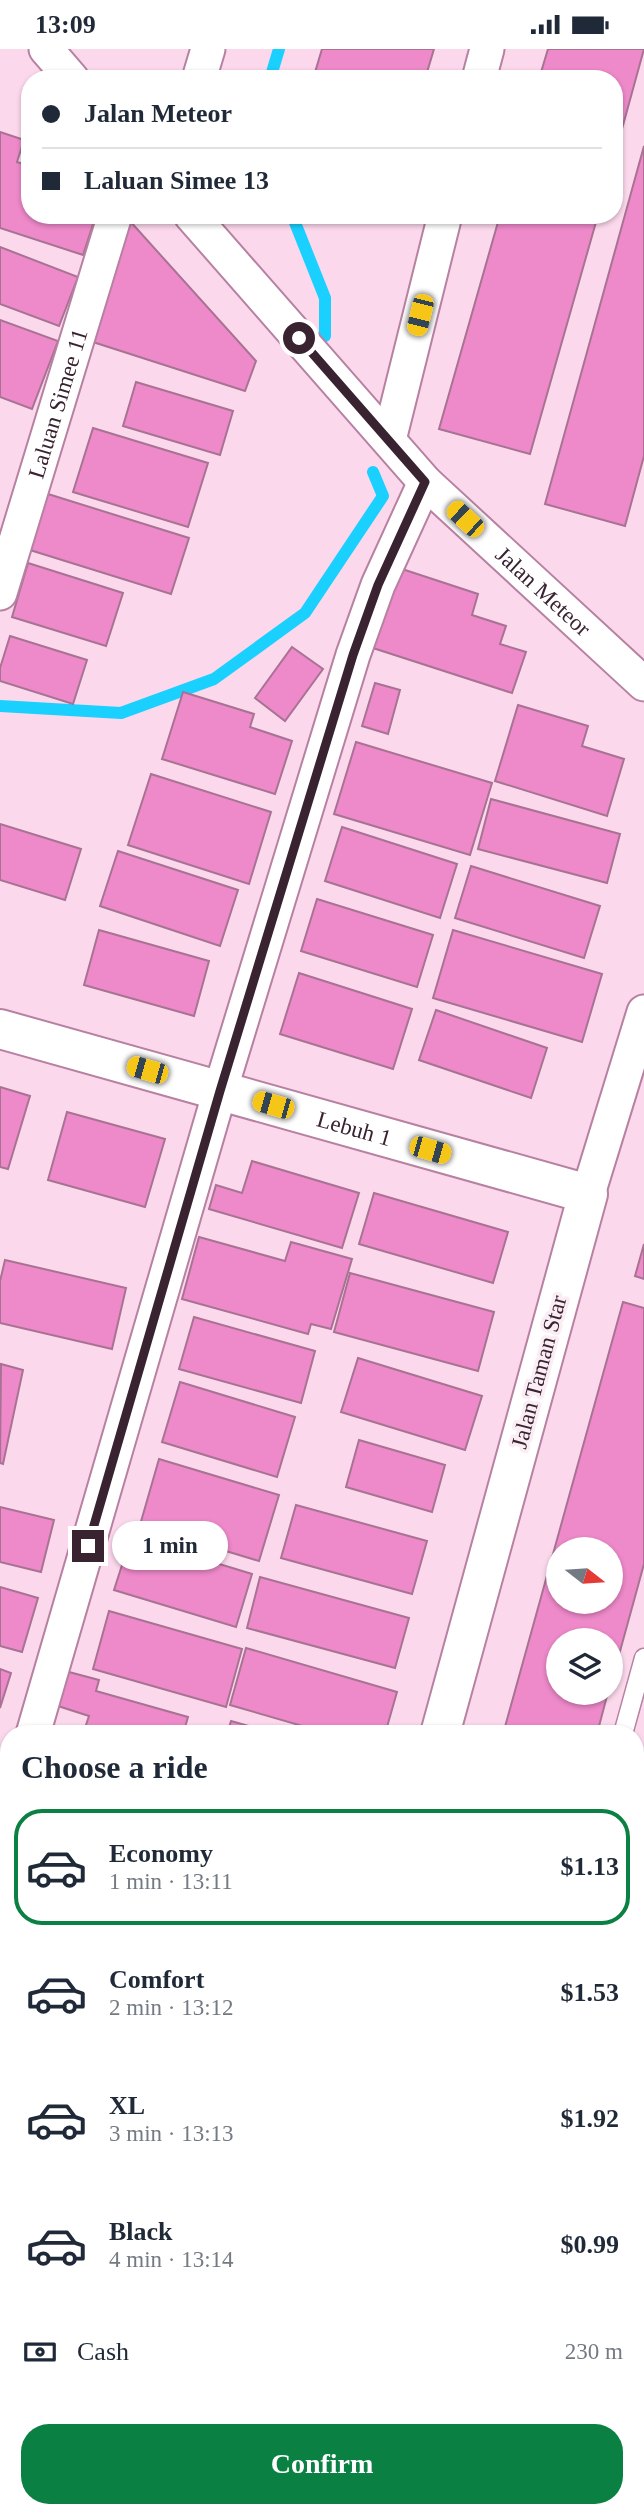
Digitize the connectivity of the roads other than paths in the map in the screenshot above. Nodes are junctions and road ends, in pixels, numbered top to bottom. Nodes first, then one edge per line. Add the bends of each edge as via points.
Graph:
1 (46, 49) edge
2 (208, 49) edge
3 (487, 49) edge
4 (64, 70) edge
5 (202, 70) edge
6 (481, 70) edge
7 (112, 224) edge
8 (199, 224) edge
9 (443, 224) edge
10 (389, 440) junction
11 (425, 482) junction
12 (0, 593) edge
13 (644, 684) edge
14 (644, 1012) edge
15 (0, 1029) edge
16 (220, 1091) junction
17 (588, 1194) junction
18 (644, 1658) edge
19 (36, 1725) edge
20 (442, 1725) edge
21 (625, 1725) edge

1 - 4 street
2 - 5 street
3 - 6 street
7 - 12 street, Laluan Simee 11
8 - 10 street, Jalan Meteor
9 - 10 street
10 - 11 street, Jalan Meteor
11 - 13 street, Jalan Meteor
11 - 16 street via 378,585 353,655
14 - 17 street, Jalan Taman Star
15 - 16 street, Lebuh 1
16 - 17 street, Lebuh 1
16 - 19 street
17 - 20 street, Jalan Taman Star
18 - 21 lane

